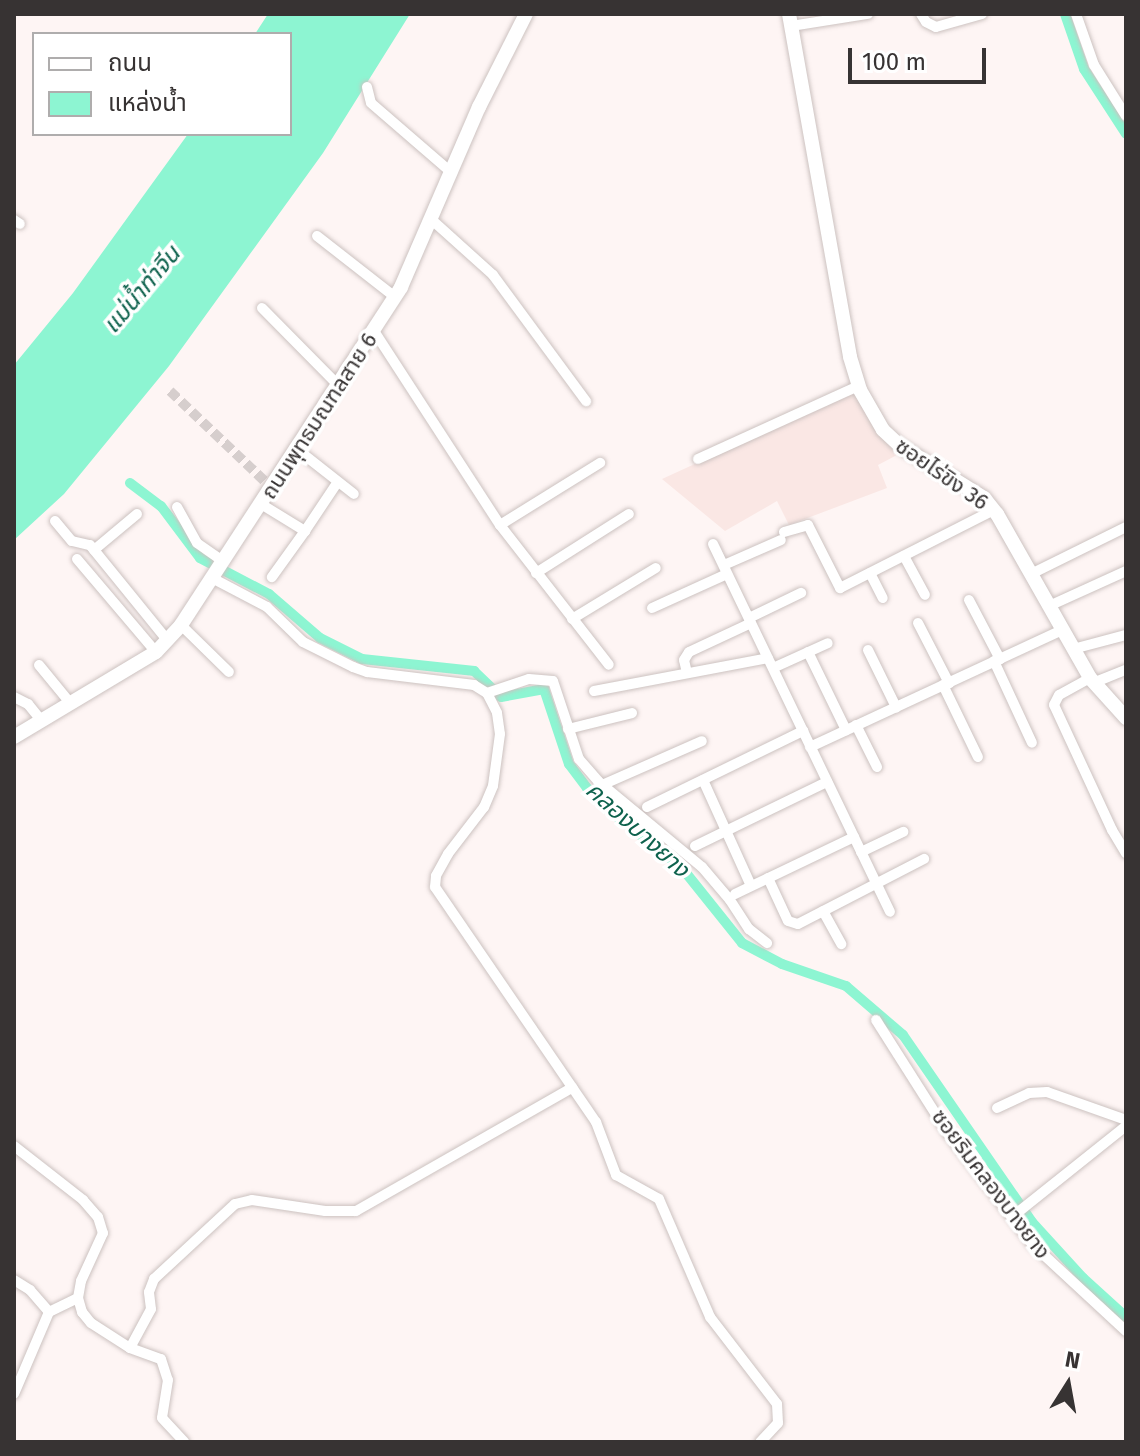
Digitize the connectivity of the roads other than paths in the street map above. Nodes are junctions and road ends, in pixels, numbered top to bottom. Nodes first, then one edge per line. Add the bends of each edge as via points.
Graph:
1 (526, 14) edge
2 (868, 14) edge
3 (921, 14) edge
4 (982, 14) edge
5 (1076, 14) edge
6 (790, 20) edge
7 (367, 87) dead end
8 (1126, 114) edge
9 (452, 173) junction
10 (432, 220) junction
11 (317, 236) dead end
12 (395, 297) junction
13 (262, 308) dead end
14 (374, 331) junction
15 (339, 386) junction
16 (858, 386) junction
17 (586, 401) dead end
18 (298, 450) junction
19 (698, 459) dead end
20 (600, 463) dead end
21 (337, 483) junction
22 (354, 494) dead end
23 (261, 504) junction
24 (177, 507) dead end
25 (994, 510) junction
26 (137, 514) dead end
27 (629, 514) dead end
28 (55, 521) dead end
29 (500, 525) junction
30 (1126, 527) edge
31 (305, 531) junction
32 (713, 544) dead end
33 (94, 550) junction
34 (904, 556) junction
35 (77, 559) dead end
36 (223, 561) junction
37 (656, 568) dead end
38 (726, 569) junction
39 (1126, 571) edge
40 (536, 573) junction
41 (870, 573) junction
42 (1031, 574) junction
43 (272, 577) dead end
44 (212, 578) junction
45 (801, 593) dead end
46 (925, 595) dead end
47 (883, 598) dead end
48 (969, 600) dead end
49 (1049, 606) junction
50 (652, 608) dead end
51 (572, 619) junction
52 (750, 621) junction
53 (918, 623) dead end
54 (181, 625) junction
55 (1062, 630) junction
56 (1126, 635) edge
57 (168, 641) junction
58 (828, 643) dead end
59 (1073, 649) junction
60 (868, 650) dead end
61 (156, 652) junction
62 (808, 652) junction
63 (997, 660) junction
64 (770, 663) junction
65 (39, 665) dead end
66 (609, 665) dead end
67 (1126, 670) edge
68 (229, 672) dead end
69 (687, 673) junction
70 (1091, 681) junction
71 (946, 684) junction
72 (594, 691) dead end
73 (490, 692) junction
74 (14, 697) edge
75 (71, 704) junction
76 (896, 707) junction
77 (632, 713) dead end
78 (1126, 718) edge
79 (42, 721) junction
80 (851, 727) junction
81 (568, 729) junction
82 (803, 731) junction
83 (14, 737) edge
84 (702, 741) dead end
85 (1032, 743) dead end
86 (810, 747) junction
87 (978, 757) dead end
88 (877, 767) dead end
89 (703, 780) junction
90 (827, 782) junction
91 (602, 785) junction
92 (647, 807) dead end
93 (728, 831) junction
94 (903, 832) dead end
95 (854, 837) junction
96 (695, 846) dead end
97 (861, 852) junction
98 (1126, 853) edge
99 (924, 859) dead end
100 (768, 878) junction
101 (877, 883) junction
102 (751, 886) junction
103 (735, 894) dead end
104 (823, 911) junction
105 (890, 912) dead end
106 (767, 943) dead end
107 (841, 944) dead end
108 (876, 1020) dead end
109 (572, 1088) junction
110 (997, 1108) dead end
111 (1126, 1120) edge
112 (1126, 1126) edge
113 (14, 1146) edge
114 (1014, 1216) junction
115 (14, 1280) edge
116 (76, 1299) junction
117 (54, 1310) junction
118 (1126, 1331) edge
119 (130, 1348) junction
120 (14, 1394) edge
121 (184, 1442) edge
122 (760, 1442) edge

1 - 9 main road, ถนนพุทธมณฑลสาย 6
2 - 6 street
3 - 4 street via 936,27
5 - 8 street via 1094,65
6 - 16 main road, ซอยไร่ขิง 36
7 - 9 street via 371,103
9 - 10 main road, ถนนพุทธมณฑลสาย 6
10 - 12 main road, ถนนพุทธมณฑลสาย 6
10 - 17 street via 493,275
11 - 12 street
12 - 14 main road, ถนนพุทธมณฑลสาย 6
13 - 15 street
14 - 15 main road, ถนนพุทธมณฑลสาย 6
14 - 29 street
15 - 18 main road, ถนนพุทธมณฑลสาย 6
16 - 19 street
16 - 25 main road, ซอยไร่ขิง 36 via 883,430 899,445 974,491
18 - 21 street
18 - 23 main road, ถนนพุทธมณฑลสาย 6
20 - 29 street
21 - 22 street
21 - 31 street
23 - 31 street
23 - 36 main road, ถนนพุทธมณฑลสาย 6
24 - 36 street via 197,543
25 - 34 street
25 - 42 main road, ซอยไร่ขิง 36
26 - 33 street
27 - 40 street
28 - 33 street via 72,541
29 - 40 street
30 - 42 street
31 - 43 street
32 - 38 street
33 - 57 street
34 - 41 street
34 - 46 street
35 - 61 street
36 - 44 main road, ถนนพุทธมณฑลสาย 6
37 - 51 street
38 - 41 street via 808,525 840,588
38 - 50 street
38 - 52 street
39 - 49 street
40 - 51 street
41 - 47 street
42 - 49 main road, ซอยไร่ขิง 36
44 - 54 main road, ถนนพุทธมณฑลสาย 6
44 - 73 street via 267,607 303,642 353,667 474,685
45 - 52 street
48 - 63 street
49 - 55 main road, ซอยไร่ขิง 36
51 - 66 street
52 - 64 street
52 - 69 street via 689,652 684,660
53 - 71 street
54 - 57 main road, ถนนพุทธมณฑลสาย 6
54 - 68 street
55 - 59 main road, ซอยไร่ขิง 36
55 - 63 street
56 - 59 street
57 - 61 main road, ถนนพุทธมณฑลสาย 6
58 - 62 street
59 - 70 main road, ซอยไร่ขิง 36
60 - 76 street
61 - 75 main road, ถนนพุทธมณฑลสาย 6
62 - 64 street
62 - 80 street
63 - 71 street
63 - 85 street
64 - 69 street
64 - 82 street
65 - 75 street
67 - 70 street
69 - 72 street
70 - 78 main road, ซอยไร่ขิง 36
70 - 98 street via 1059,695 1054,705
71 - 76 street
71 - 87 street
73 - 81 street via 540,677 553,681
73 - 109 street via 500,734 493,786 484,807 448,854 435,887
74 - 79 street
75 - 79 main road, ถนนพุทธมณฑลสาย 6
76 - 80 street
77 - 81 street
79 - 83 main road, ถนนพุทธมณฑลสาย 6
80 - 86 street
80 - 88 street
81 - 91 street via 579,759
82 - 86 street
82 - 89 street
84 - 91 street
86 - 90 street
89 - 92 street
89 - 93 street
90 - 93 street
90 - 95 street
91 - 106 street via 702,867 749,929
93 - 96 street
93 - 102 street
94 - 97 street
95 - 97 street
95 - 100 street
97 - 101 street
99 - 101 street
100 - 102 street
100 - 104 street via 793,924
101 - 104 street
101 - 105 street
102 - 103 street
104 - 107 street
108 - 114 street, ซอยริมคลองบางยาง via 947,1132
109 - 119 street via 356,1211 252,1200 235,1204 154,1279 151,1309
109 - 122 street via 606,1144 616,1175 659,1199 710,1317 777,1404 778,1423
110 - 111 street via 1029,1093 1047,1092
112 - 114 street
113 - 116 street via 83,1200 102,1226
114 - 118 street, ซอยริมคลองบางยาง via 1042,1255
115 - 117 street
116 - 117 street
116 - 119 street via 91,1323
117 - 120 street
119 - 121 street via 161,1359 166,1366 162,1418

